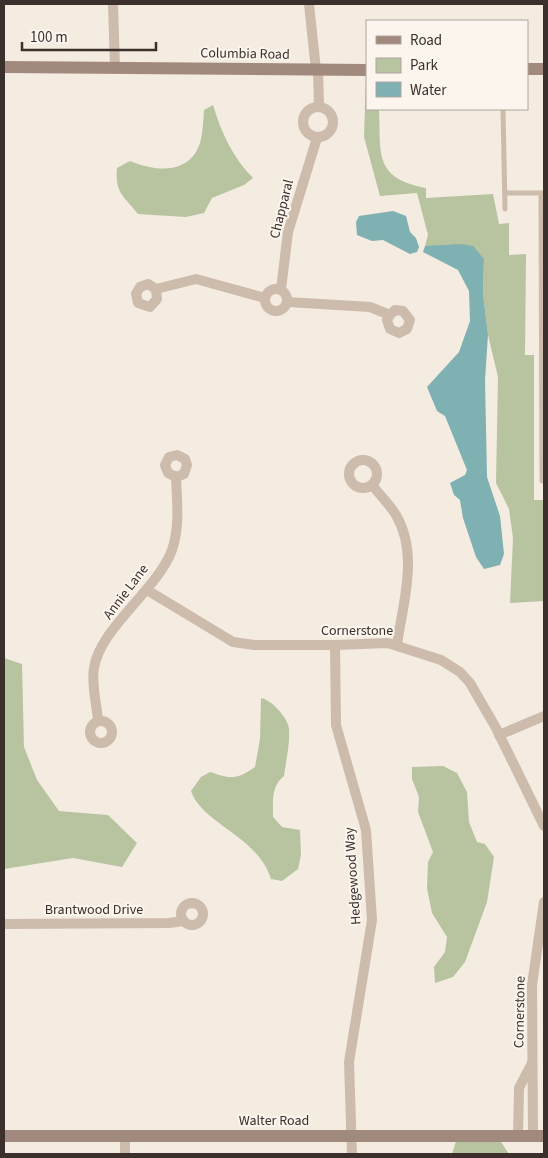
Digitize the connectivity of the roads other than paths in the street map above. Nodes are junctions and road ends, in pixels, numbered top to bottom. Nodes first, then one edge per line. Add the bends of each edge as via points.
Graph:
1 (113, 4) edge
2 (309, 4) edge
3 (4, 67) edge
4 (115, 67) junction
5 (528, 69) edge
6 (544, 69) edge
7 (317, 70) junction
8 (366, 70) edge
9 (319, 107) junction
10 (503, 110) edge
11 (316, 138) junction
12 (505, 193) junction
13 (542, 193) edge
14 (505, 209) dead end
15 (542, 220) edge
16 (543, 248) edge
17 (543, 272) edge
18 (156, 289) dead end
19 (281, 290) junction
20 (265, 298) junction
21 (288, 302) junction
22 (390, 315) dead end
23 (543, 324) edge
24 (543, 350) edge
25 (543, 378) edge
26 (176, 477) dead end
27 (544, 481) edge
28 (372, 485) dead end
29 (147, 590) junction
30 (398, 644) junction
31 (335, 645) junction
32 (544, 716) edge
33 (98, 721) dead end
34 (500, 735) junction
35 (544, 826) edge
36 (544, 902) edge
37 (184, 921) dead end
38 (4, 924) edge
39 (532, 1062) junction
40 (125, 1135) junction
41 (518, 1135) junction
42 (4, 1136) edge
43 (352, 1136) junction
44 (539, 1136) edge
45 (125, 1154) edge
46 (352, 1154) edge

1 - 4 street
2 - 7 street
3 - 4 street, Columbia Road
4 - 7 street, Columbia Road
5 - 6 street
7 - 8 street, Columbia Road
7 - 9 street
9 - 11 street via 310,109 302,121 305,130
9 - 11 street via 329,111 333,121 330,131
10 - 12 lane
11 - 19 street, Chapparal via 288,232
12 - 13 lane
12 - 14 lane
13 - 15 lane
15 - 16 lane
16 - 17 lane
17 - 23 lane
18 - 20 street via 196,280
19 - 20 street via 271,290
19 - 21 street
20 - 21 street via 268,308 275,311 281,310
21 - 22 street via 370,307
23 - 24 lane
24 - 25 lane
25 - 27 lane
26 - 29 street, Annie Lane via 177,527 171,551
28 - 30 street via 396,515 408,553
29 - 31 street, Cornerstone via 232,642
29 - 33 street, Annie Lane via 120,620 100,651 94,668
30 - 31 street, Cornerstone
30 - 34 street, Cornerstone via 427,654 460,672 470,683
31 - 43 street, Hedgewood Way via 336,725 366,830 372,920 349,1062
32 - 34 street
34 - 35 street, Cornerstone
36 - 39 street, Cornerstone via 532,985
37 - 38 street, Brantwood Drive
39 - 41 street, Cornerstone via 519,1088
39 - 44 street, Cornerstone
40 - 42 street, Walter Road
40 - 43 street, Walter Road
40 - 45 street
41 - 43 street, Walter Road
41 - 44 street, Walter Road
43 - 46 street, Hedgewood Way

